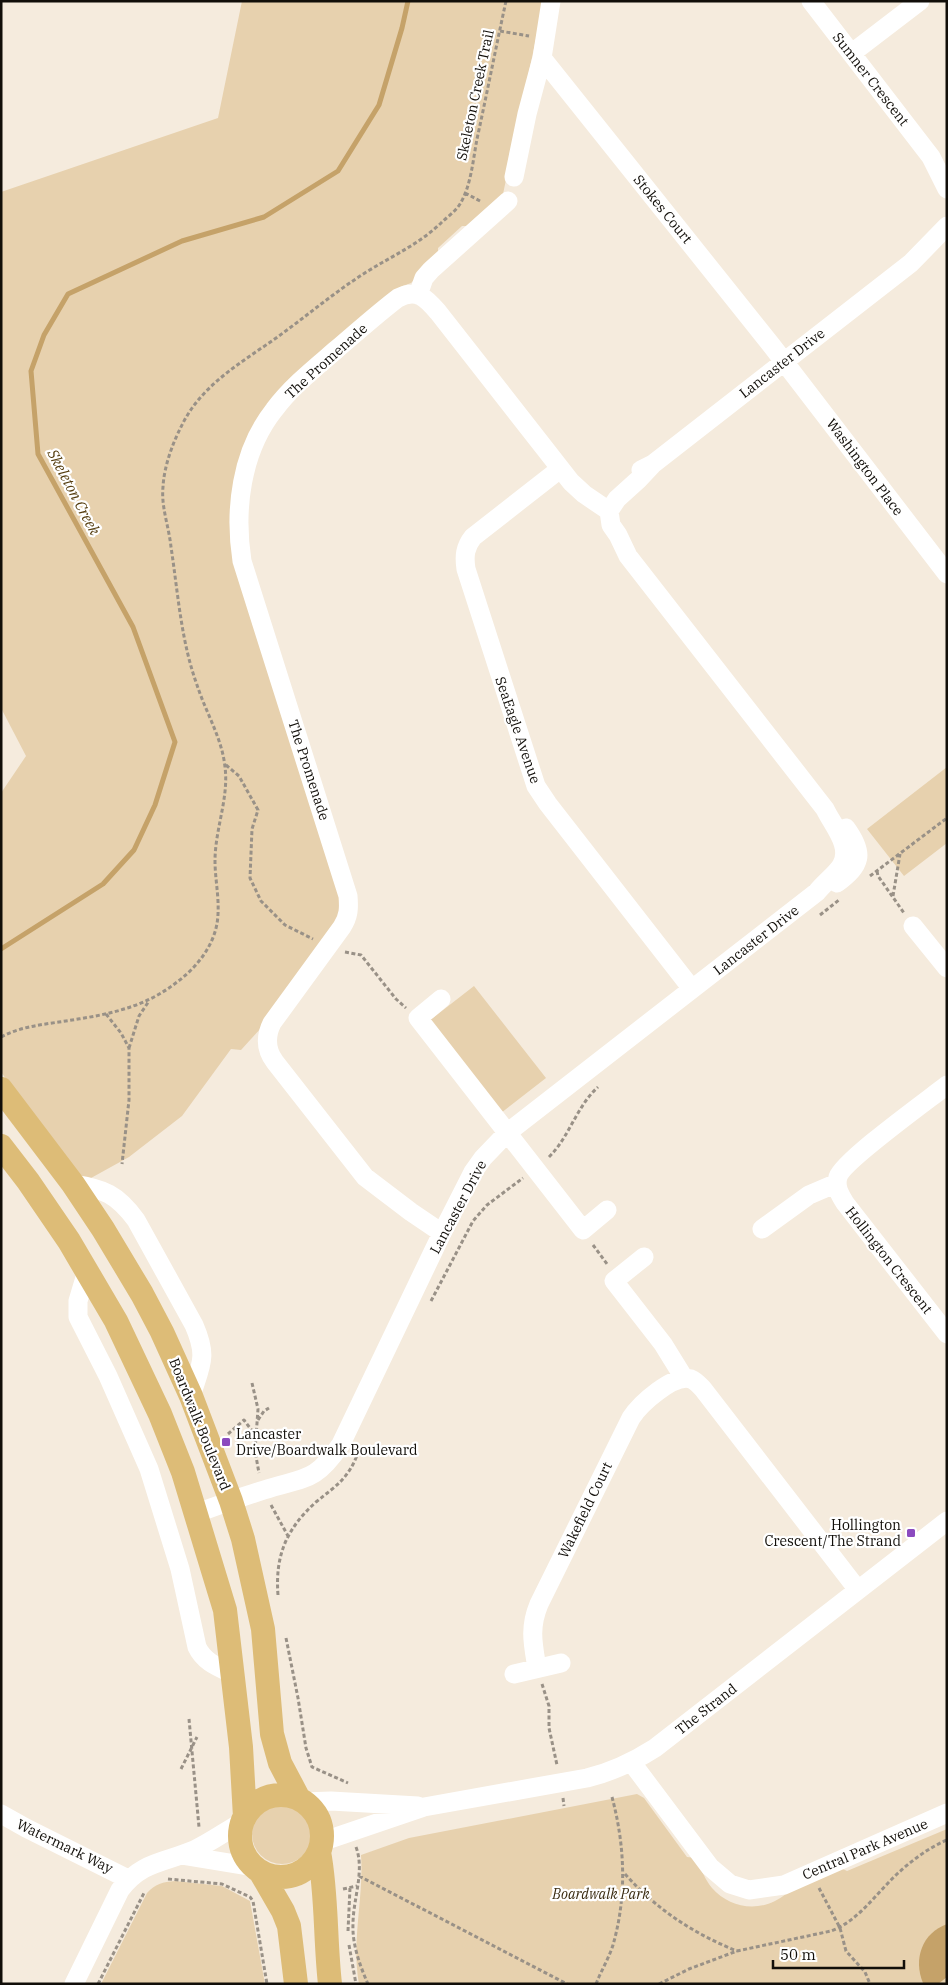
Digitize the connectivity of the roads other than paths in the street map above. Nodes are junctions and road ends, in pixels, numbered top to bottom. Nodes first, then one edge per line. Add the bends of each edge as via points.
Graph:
1 (811, 1) edge
2 (920, 1) edge
3 (550, 9) edge
4 (852, 53) junction
5 (542, 58) junction
6 (931, 157) junction
7 (947, 170) edge
8 (514, 177) dead end
9 (947, 189) edge
10 (508, 200) dead end
11 (947, 226) edge
12 (947, 245) edge
13 (911, 263) junction
14 (418, 295) junction
15 (784, 362) junction
16 (560, 469) junction
17 (603, 507) junction
18 (947, 574) edge
19 (913, 926) road end
20 (947, 968) edge
21 (692, 989) junction
22 (441, 999) dead end
23 (947, 1086) edge
24 (1, 1089) edge
25 (507, 1133) junction
26 (1, 1146) edge
27 (837, 1183) junction
28 (74, 1184) junction
29 (607, 1210) dead end
30 (762, 1230) dead end
31 (442, 1233) junction
32 (644, 1257) dead end
33 (87, 1271) junction
34 (947, 1334) edge
35 (684, 1378) junction
36 (191, 1396) junction
37 (231, 1501) junction
38 (197, 1513) junction
39 (947, 1521) edge
40 (858, 1590) junction
41 (561, 1663) dead end
42 (233, 1674) junction
43 (632, 1762) junction
44 (301, 1800) junction
45 (424, 1807) junction
46 (947, 1813) edge
47 (1, 1814) edge
48 (243, 1820) junction
49 (320, 1847) junction
50 (202, 1853) junction
51 (258, 1870) junction
52 (128, 1878) junction
53 (74, 1984) edge
54 (296, 1984) edge
55 (330, 1984) edge

1 - 4 street, Sumner Crescent
2 - 4 street
3 - 5 street
4 - 6 street, Sumner Crescent
5 - 8 street
5 - 15 street, Stokes Court
6 - 7 street, Sumner Crescent
6 - 9 street, Sumner Crescent
10 - 14 street via 430,270
11 - 13 street, Lancaster Drive
12 - 13 street, Lancaster Drive
13 - 15 street, Lancaster Drive
14 - 16 street via 438,312
14 - 31 street, The Promenade via 407,294 398,298 312,370 285,397 253,447 241,489 238,524 242,561 349,907 336,949 272,1023 267,1037 268,1050 365,1177
15 - 17 street, Lancaster Drive
15 - 18 street, Washington Place
16 - 17 street via 580,491
16 - 21 street, SeaEagle Avenue via 474,537 466,550 466,569 536,786
17 - 21 street, Lancaster Drive via 628,556 825,809 844,843 840,868 817,892
19 - 20 street
21 - 25 street, Lancaster Drive
22 - 25 street via 418,1018
23 - 27 street via 857,1155 840,1173
24 - 28 main road, Boardwalk Boulevard
25 - 29 street via 583,1230
25 - 31 street, Lancaster Drive via 482,1158
26 - 33 main road
27 - 30 street via 809,1195
27 - 34 street, Hollington Crescent via 845,1203
28 - 36 main road, Boardwalk Boulevard via 142,1294
28 - 36 street via 109,1193 127,1207 194,1325 203,1352
31 - 37 street, Lancaster Drive via 334,1454 310,1476
32 - 35 street via 614,1281 663,1344
33 - 38 main road via 116,1321 149,1390
33 - 42 street via 78,1301 78,1317 149,1469 180,1569 196,1647 208,1662
35 - 40 street via 693,1380 703,1389
35 - 41 street, Wakefield Court via 666,1386 631,1418 535,1614 525,1671
36 - 37 main road, Boardwalk Boulevard
37 - 38 street, Lancaster Drive
37 - 44 main road, Boardwalk Boulevard via 263,1629 274,1742 280,1762
38 - 42 main road via 226,1610
39 - 40 street, The Strand
40 - 43 street, The Strand via 655,1748
42 - 48 main road via 241,1747
43 - 45 street, The Strand via 604,1774 560,1784
43 - 46 street, Central Park Avenue via 710,1866 714,1881 730,1896 743,1901 771,1897 784,1884
44 - 45 street, The Strand
44 - 48 main road via 286,1795 262,1800
44 - 49 main road via 318,1819 322,1830
45 - 49 street, The Strand via 350,1832
47 - 52 street, Watermark Way
48 - 50 street
48 - 51 main road via 241,1847 246,1858
49 - 51 main road via 311,1863 288,1877 274,1877
49 - 55 main road
50 - 51 street
50 - 52 street via 179,1855 144,1868
51 - 54 main road via 289,1926
52 - 53 street

